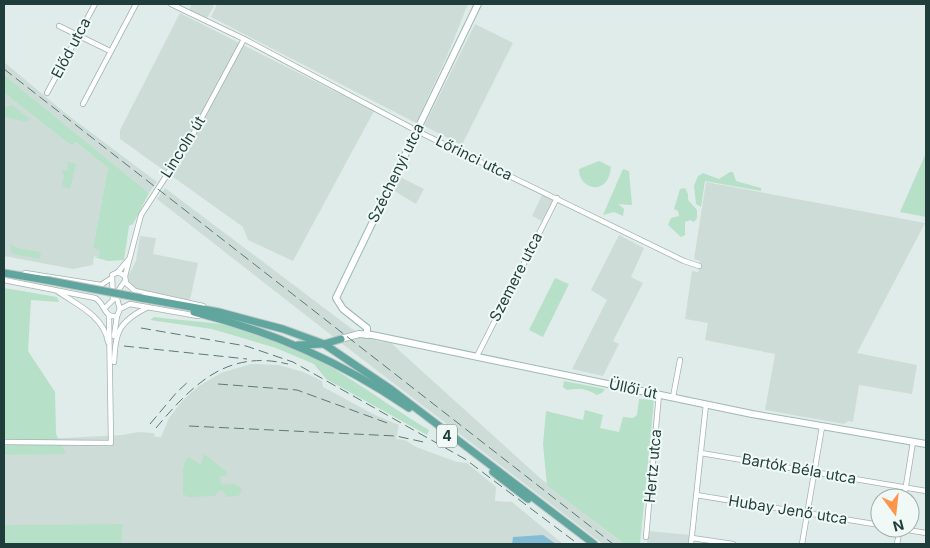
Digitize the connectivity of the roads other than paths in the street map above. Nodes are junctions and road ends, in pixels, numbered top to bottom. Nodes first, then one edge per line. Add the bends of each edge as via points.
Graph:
1 (95, 4) edge
2 (136, 4) edge
3 (171, 4) edge
4 (478, 4) edge
5 (59, 26) dead end
6 (78, 35) junction
7 (244, 39) junction
8 (110, 51) junction
9 (47, 93) dead end
10 (83, 104) dead end
11 (417, 131) junction
12 (556, 198) junction
13 (130, 258) junction
14 (699, 266) dead end
15 (4, 272) edge
16 (118, 272) junction
17 (4, 278) edge
18 (110, 279) junction
19 (125, 279) junction
20 (46, 282) junction
21 (113, 284) junction
22 (120, 286) junction
23 (54, 290) junction
24 (109, 303) junction
25 (116, 303) junction
26 (148, 307) junction
27 (105, 308) junction
28 (120, 309) junction
29 (218, 315) junction
30 (109, 316) junction
31 (117, 316) junction
32 (367, 334) junction
33 (312, 338) junction
34 (341, 338) junction
35 (324, 344) junction
36 (296, 345) junction
37 (477, 356) junction
38 (680, 360) dead end
39 (356, 364) junction
40 (111, 368) junction
41 (659, 394) junction
42 (673, 397) junction
43 (706, 404) junction
44 (822, 427) junction
45 (4, 442) edge
46 (913, 442) junction
47 (926, 444) edge
48 (701, 453) junction
49 (814, 471) junction
50 (906, 487) junction
51 (926, 491) edge
52 (696, 495) junction
53 (807, 514) junction
54 (870, 524) edge
55 (646, 537) dead end
56 (692, 538) junction
57 (587, 544) edge
58 (594, 544) edge
59 (692, 544) edge
60 (733, 544) edge
61 (802, 544) edge

1 - 6 street, Előd utca
2 - 8 street
3 - 7 street, Lőrinci utca
4 - 11 main road, Széchenyi utca
5 - 6 street
6 - 8 street
6 - 9 street, Előd utca
7 - 11 street, Lőrinci utca
7 - 13 street, Lincoln út via 192,136 141,215
8 - 10 street
11 - 12 street, Lőrinci utca
11 - 32 main road, Széchenyi utca via 336,298 342,309 367,328
12 - 14 street, Lőrinci utca
12 - 37 street, Szemere utca
13 - 16 street, Lincoln út
13 - 19 street, Lincoln út
15 - 18 street via 100,285
15 - 20 main road, 4
16 - 18 street
16 - 19 street
17 - 20 main road, 4
17 - 23 street
18 - 21 street
19 - 22 street
19 - 29 street via 135,291 193,302
20 - 29 main road, 4
21 - 22 street
21 - 24 street via 114,294
22 - 25 street
23 - 27 street via 95,298
23 - 40 street via 93,315 103,327 108,339
24 - 25 street
24 - 27 street
25 - 28 street
26 - 28 street via 130,304
26 - 29 street
26 - 40 street via 127,319 118,330
27 - 30 street
28 - 31 street
29 - 33 main road, 4
29 - 36 main road, 4
30 - 31 street
30 - 40 street
31 - 40 street
32 - 34 main road, Üllői út
32 - 37 main road, Üllői út
33 - 34 main road
33 - 35 main road, 4
34 - 35 main road
34 - 39 main road via 341,349
35 - 36 main road
35 - 39 main road, 4
36 - 57 main road, 4 via 356,375 411,409
37 - 41 main road, Üllői út
38 - 42 street
39 - 58 main road, 4
40 - 45 street via 110,443
41 - 42 main road, Üllői út
41 - 55 street, Hertz utca
42 - 43 main road, Üllői út
43 - 44 main road, Üllői út
43 - 48 street
44 - 46 main road, Üllői út
44 - 49 street
46 - 47 main road, Üllői út
46 - 50 street
48 - 49 street, Bartók Béla utca
48 - 52 street
49 - 50 street, Bartók Béla utca
49 - 53 street
50 - 51 street, Bartók Béla utca
52 - 53 street, Hubay Jenő utca
52 - 56 street
53 - 54 street, Hubay Jenő utca
53 - 61 street
56 - 59 street
56 - 60 street

